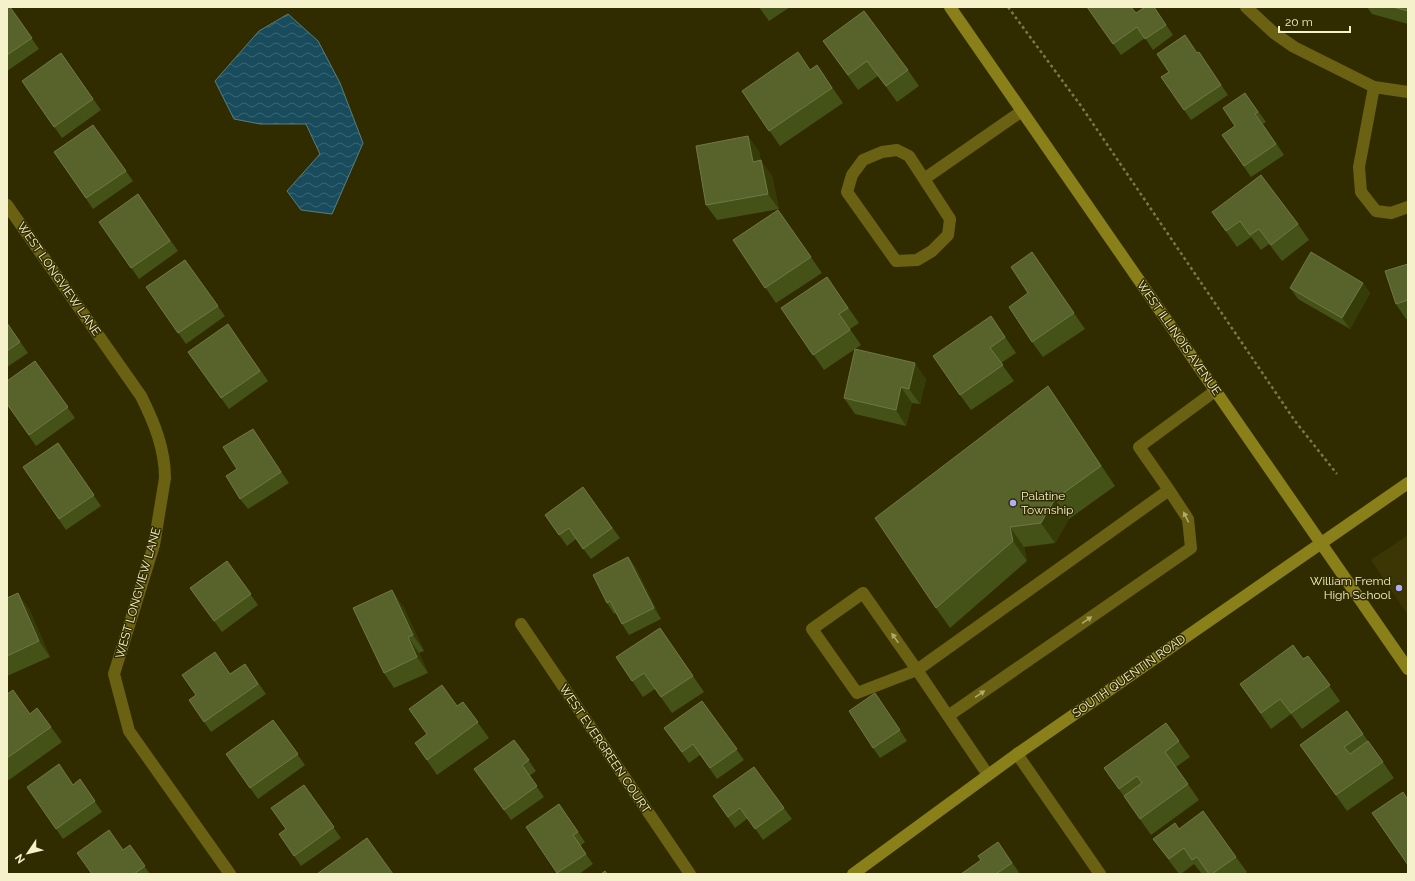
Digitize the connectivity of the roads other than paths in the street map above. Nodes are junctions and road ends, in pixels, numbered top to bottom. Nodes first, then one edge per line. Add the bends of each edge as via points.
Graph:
1 (950, 7) edge
2 (1246, 7) edge
3 (1374, 87) junction
4 (1408, 92) edge
5 (1022, 111) junction
6 (924, 179) junction
7 (7, 204) edge
8 (1408, 207) edge
9 (1215, 391) junction
10 (1408, 483) edge
11 (1169, 490) junction
12 (1320, 543) junction
13 (520, 624) dead end
14 (1408, 669) edge
15 (917, 670) junction
16 (948, 716) junction
17 (1017, 754) junction
18 (988, 775) junction
19 (230, 874) edge
20 (690, 874) edge
21 (853, 874) edge
22 (1100, 874) edge

1 - 5 main road, WEST ILLINOIS AVENUE
2 - 3 street via 1274,33 1294,47
3 - 4 street
3 - 8 street via 1359,167 1361,192 1376,211 1391,213
5 - 6 street
5 - 9 main road, WEST ILLINOIS AVENUE
6 - 6 street via 909,156 897,150 882,152 864,160 852,175 847,192 896,261 917,260 932,251 948,235 950,219
7 - 19 street, WEST LONGVIEW LANE via 141,396 161,445 165,478 154,545 114,674 129,731
9 - 11 street via 1139,447
9 - 12 main road, WEST ILLINOIS AVENUE
10 - 12 main road, SOUTH QUENTIN ROAD
11 - 15 street
16 -> 11 street via 1191,548 1188,519
12 - 14 main road, WEST ILLINOIS AVENUE
12 - 17 main road, SOUTH QUENTIN ROAD
13 - 20 street, WEST EVERGREEN COURT
15 -> 15 street via 863,593 812,629 857,693
15 - 16 street
16 - 18 street
17 - 18 main road, SOUTH QUENTIN ROAD
17 - 22 street
18 - 21 main road, SOUTH QUENTIN ROAD

